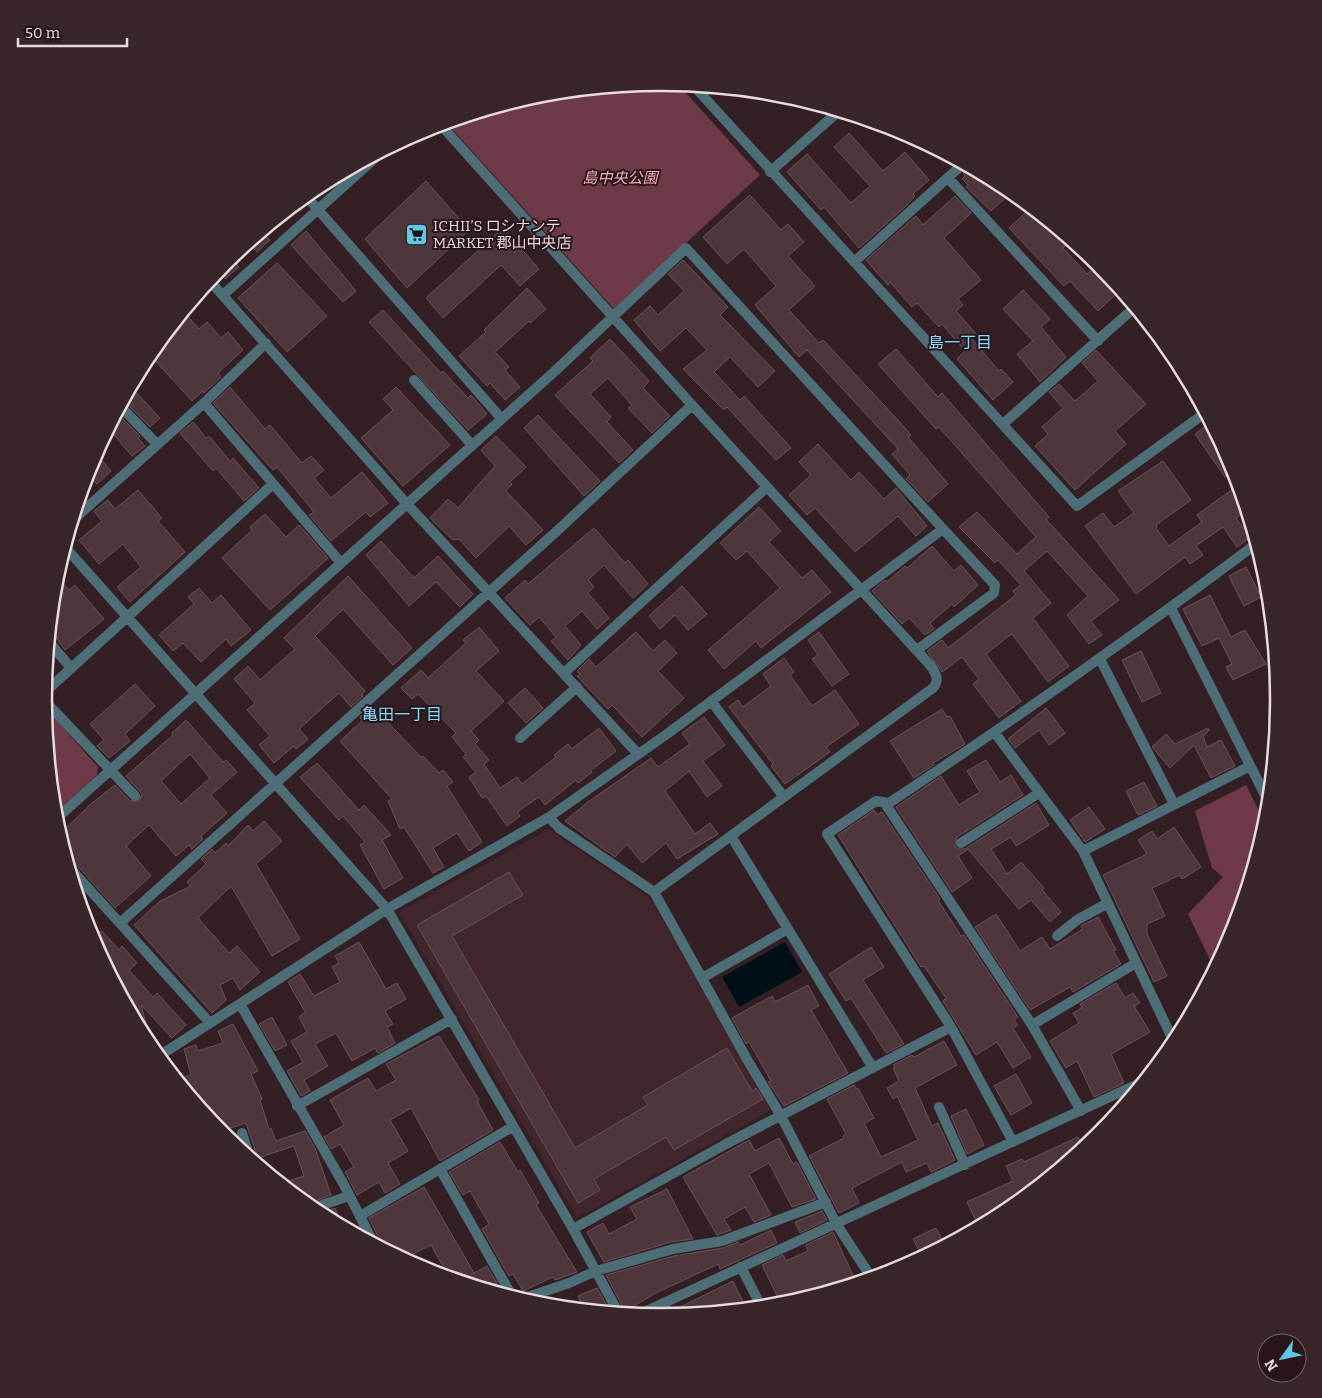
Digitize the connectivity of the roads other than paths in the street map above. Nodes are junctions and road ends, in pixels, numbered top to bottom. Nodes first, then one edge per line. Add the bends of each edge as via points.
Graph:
1 (700, 92) edge
2 (834, 116) edge
3 (446, 130) edge
4 (958, 168) edge
5 (363, 169) edge
6 (770, 172) junction
7 (948, 178) junction
8 (311, 202) edge
9 (318, 209) junction
10 (854, 262) junction
11 (215, 286) edge
12 (223, 295) junction
13 (1130, 312) edge
14 (613, 316) junction
15 (1098, 341) junction
16 (266, 343) junction
17 (414, 380) dead end
18 (204, 403) junction
19 (692, 405) junction
20 (125, 411) edge
21 (1200, 416) edge
22 (501, 418) junction
23 (1003, 424) junction
24 (156, 444) junction
25 (472, 445) junction
26 (273, 484) junction
27 (767, 487) junction
28 (407, 504) junction
29 (82, 511) edge
30 (943, 529) junction
31 (1250, 548) edge
32 (70, 553) edge
33 (341, 563) junction
34 (861, 590) junction
35 (489, 591) junction
36 (1171, 608) junction
37 (127, 617) junction
38 (55, 649) edge
39 (917, 650) junction
40 (1100, 659) junction
41 (71, 668) junction
42 (564, 673) junction
43 (53, 685) edge
44 (577, 687) junction
45 (195, 694) junction
46 (711, 701) junction
47 (53, 709) edge
48 (995, 733) junction
49 (520, 738) dead end
50 (638, 754) junction
51 (1250, 766) junction
52 (109, 771) junction
53 (277, 783) junction
54 (1262, 790) edge
55 (1039, 793) junction
56 (135, 796) dead end
57 (784, 797) junction
58 (884, 802) junction
59 (1174, 804) junction
60 (63, 813) edge
61 (549, 817) junction
62 (731, 836) junction
63 (961, 843) dead end
64 (1083, 851) junction
65 (80, 879) edge
66 (654, 892) junction
67 (1108, 903) junction
68 (387, 910) junction
69 (120, 923) junction
70 (788, 929) junction
71 (1057, 936) dead end
72 (1136, 963) junction
73 (702, 978) junction
74 (240, 1004) junction
75 (452, 1019) junction
76 (210, 1023) junction
77 (1032, 1025) junction
78 (951, 1026) junction
79 (1170, 1033) edge
80 (166, 1052) edge
81 (873, 1068) junction
82 (1127, 1089) edge
83 (297, 1106) junction
84 (938, 1107) dead end
85 (1081, 1111) junction
86 (781, 1116) junction
87 (512, 1127) junction
88 (242, 1133) dead end
89 (245, 1142) edge
90 (1013, 1142) junction
91 (965, 1165) junction
92 (440, 1169) junction
93 (349, 1196) junction
94 (826, 1202) junction
95 (323, 1205) edge
96 (360, 1216) junction
97 (837, 1225) junction
98 (573, 1229) junction
99 (368, 1232) edge
100 (741, 1267) junction
101 (596, 1271) junction
102 (867, 1271) edge
103 (507, 1288) edge
104 (535, 1294) edge
105 (758, 1299) edge
106 (663, 1303) junction
107 (614, 1305) edge
108 (653, 1308) edge
109 (665, 1308) edge

1 - 6 street
2 - 6 street
3 - 14 street
4 - 7 street
5 - 9 street
6 - 10 street
7 - 10 street
7 - 15 street
8 - 9 street
9 - 12 street
9 - 22 street
10 - 23 street
11 - 12 street
12 - 16 street
13 - 15 street
14 - 19 street
14 - 22 street
14 - 30 street via 686,248
15 - 23 street
16 - 18 street
16 - 28 street
17 - 25 street
18 - 24 street
18 - 26 street
19 - 27 street
19 - 35 street
20 - 24 street
21 - 23 street via 1077,506
22 - 25 street
24 - 29 street
25 - 28 street
26 - 33 street
26 - 37 street
27 - 34 street
27 - 42 street
28 - 33 street
28 - 35 street
30 - 34 street
30 - 39 street via 995,585 994,593
31 - 36 street
32 - 37 street
33 - 45 street
34 - 39 street
34 - 46 street
35 - 42 street
35 - 53 street
36 - 40 street
36 - 51 street
37 - 41 street
37 - 45 street
38 - 41 street
39 - 57 street via 937,677 933,688
40 - 48 street
40 - 59 street
41 - 43 street
42 - 44 street
44 - 49 street
44 - 50 street
45 - 52 street
45 - 53 street
46 - 50 street
46 - 57 street
47 - 52 street
48 - 55 street
48 - 58 street via 889,803
50 - 61 street
51 - 54 street
51 - 59 street
52 - 56 street
52 - 60 street
53 - 68 street
53 - 69 street
55 - 63 street
55 - 64 street
57 - 62 street
58 - 77 street
58 - 78 street via 876,801 827,834
59 - 64 street
61 - 66 street via 558,828
61 - 68 street
62 - 66 street
62 - 70 street
64 - 67 street
65 - 69 street
66 - 73 street
67 - 71 street via 1077,920
67 - 72 street
68 - 74 street
68 - 75 street
69 - 76 street
70 - 73 street
70 - 81 street
72 - 77 street
72 - 79 street
73 - 86 street
74 - 76 street
74 - 83 street
75 - 83 street
75 - 87 street
76 - 80 street
77 - 85 street
78 - 81 street
78 - 90 street
81 - 86 street
82 - 85 street
83 - 93 street
84 - 91 street
85 - 90 street
86 - 94 street
86 - 98 street
87 - 92 street
87 - 98 street
88 - 89 street
90 - 91 street
91 - 97 street
92 - 96 street
92 - 103 street
93 - 95 street
93 - 96 street
94 - 97 street
94 - 101 street via 722,1241 673,1249
96 - 99 street
97 - 100 street
97 - 102 street
98 - 101 street
100 - 105 street
100 - 106 street
101 - 104 street
101 - 107 street
106 - 108 street
106 - 109 street

